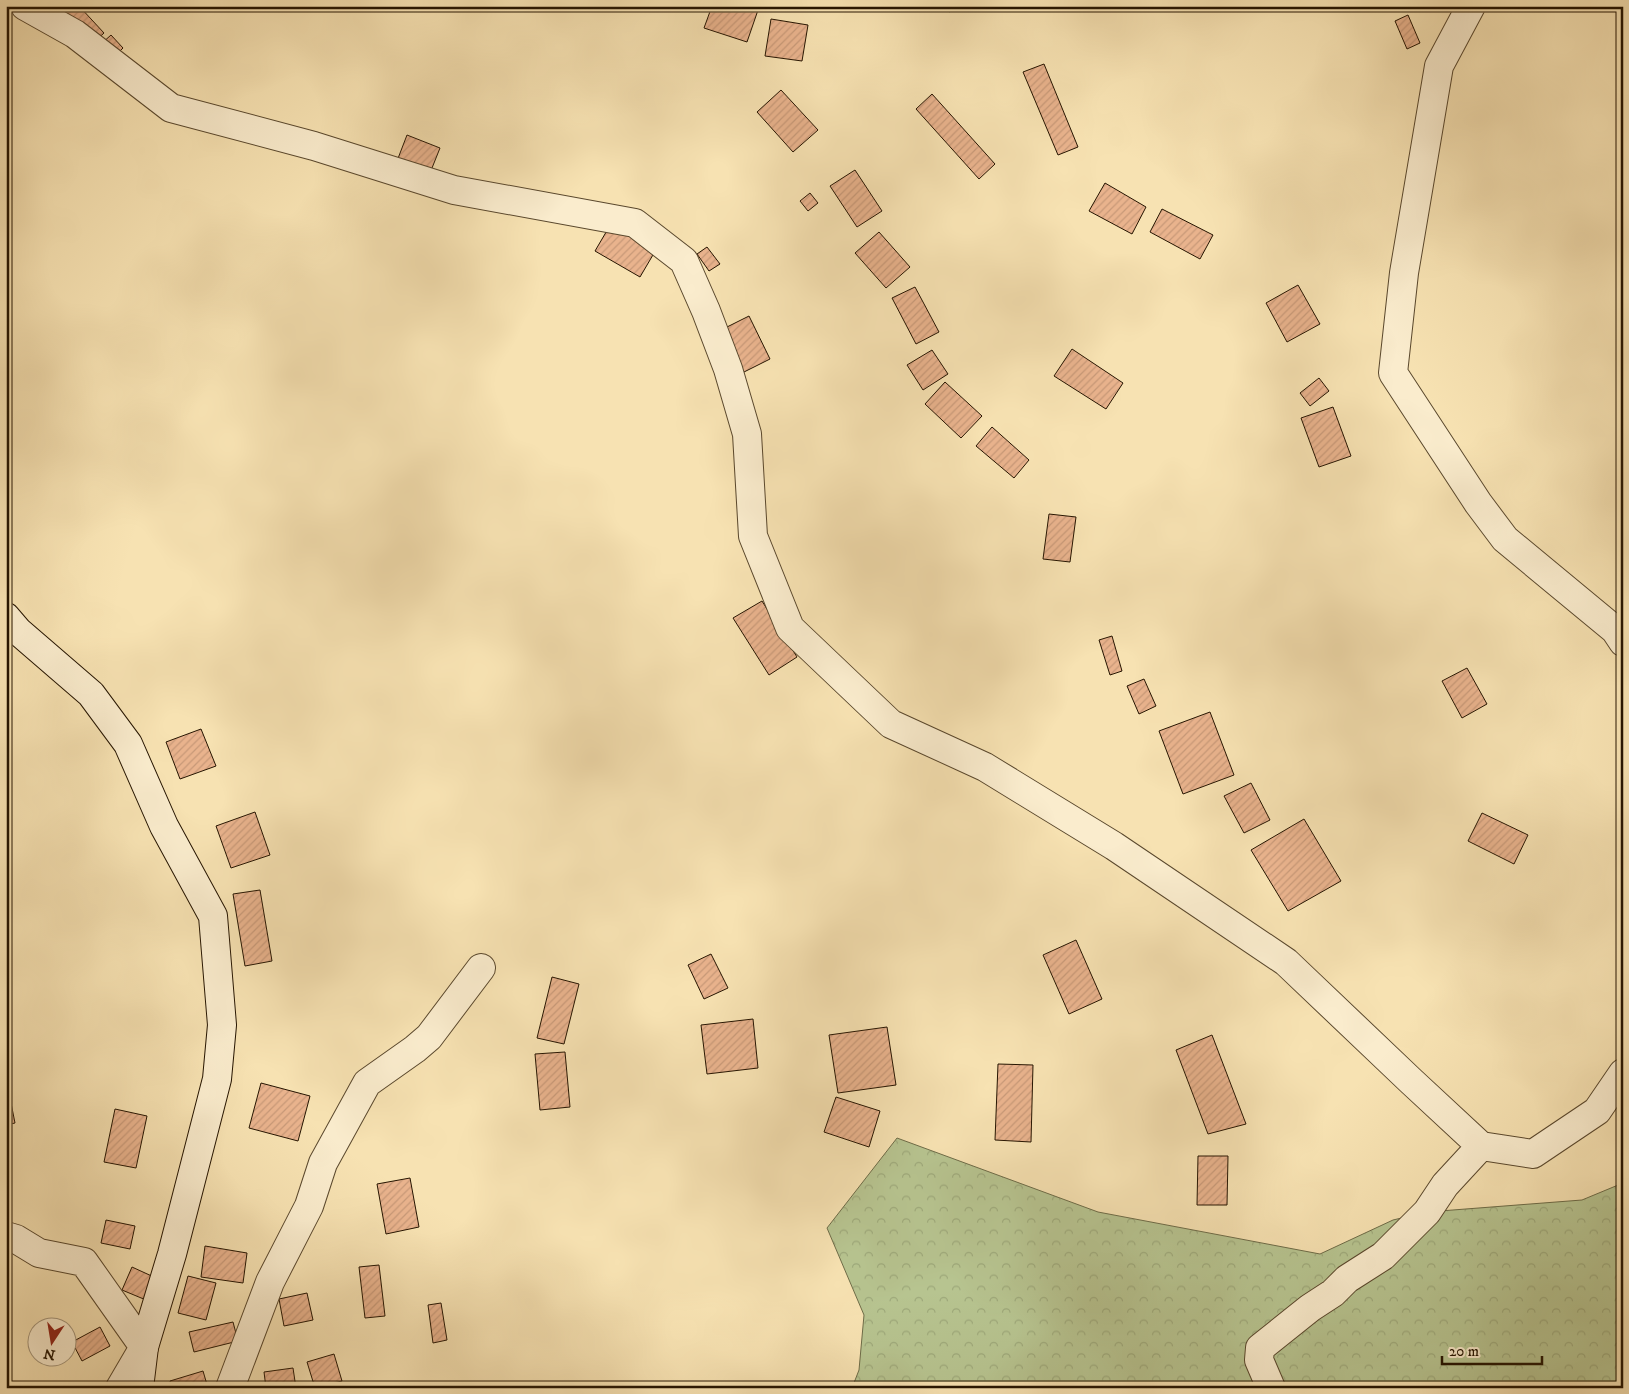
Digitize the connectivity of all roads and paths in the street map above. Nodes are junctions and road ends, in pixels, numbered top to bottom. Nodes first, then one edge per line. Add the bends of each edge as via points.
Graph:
1 (25, 6) edge
2 (1471, 6) edge
3 (6, 617) edge
4 (1623, 642) edge
5 (481, 968) dead end
6 (1623, 1073) edge
7 (1482, 1146) junction
8 (6, 1236) edge
9 (144, 1347) junction
10 (120, 1388) edge
11 (140, 1388) edge
12 (230, 1388) edge
13 (1271, 1388) edge

1 - 7 street via 75,34 171,108 314,146 454,190 635,223 684,261 728,369 747,434 753,536 790,628 891,724 985,767 1114,846 1286,962
2 - 4 street via 1439,66 1404,273 1393,373 1504,539 1615,630
3 - 9 street via 91,694 128,744 164,826 213,916 222,1025 217,1078 172,1254
5 - 12 street via 429,1037 367,1083 322,1163 309,1206 270,1282
6 - 7 street via 1598,1111 1534,1154
7 - 13 street via 1445,1185 1427,1212 1383,1256 1347,1279 1260,1348 1259,1360
8 - 9 street via 39,1253 84,1262
9 - 10 street
9 - 11 street

